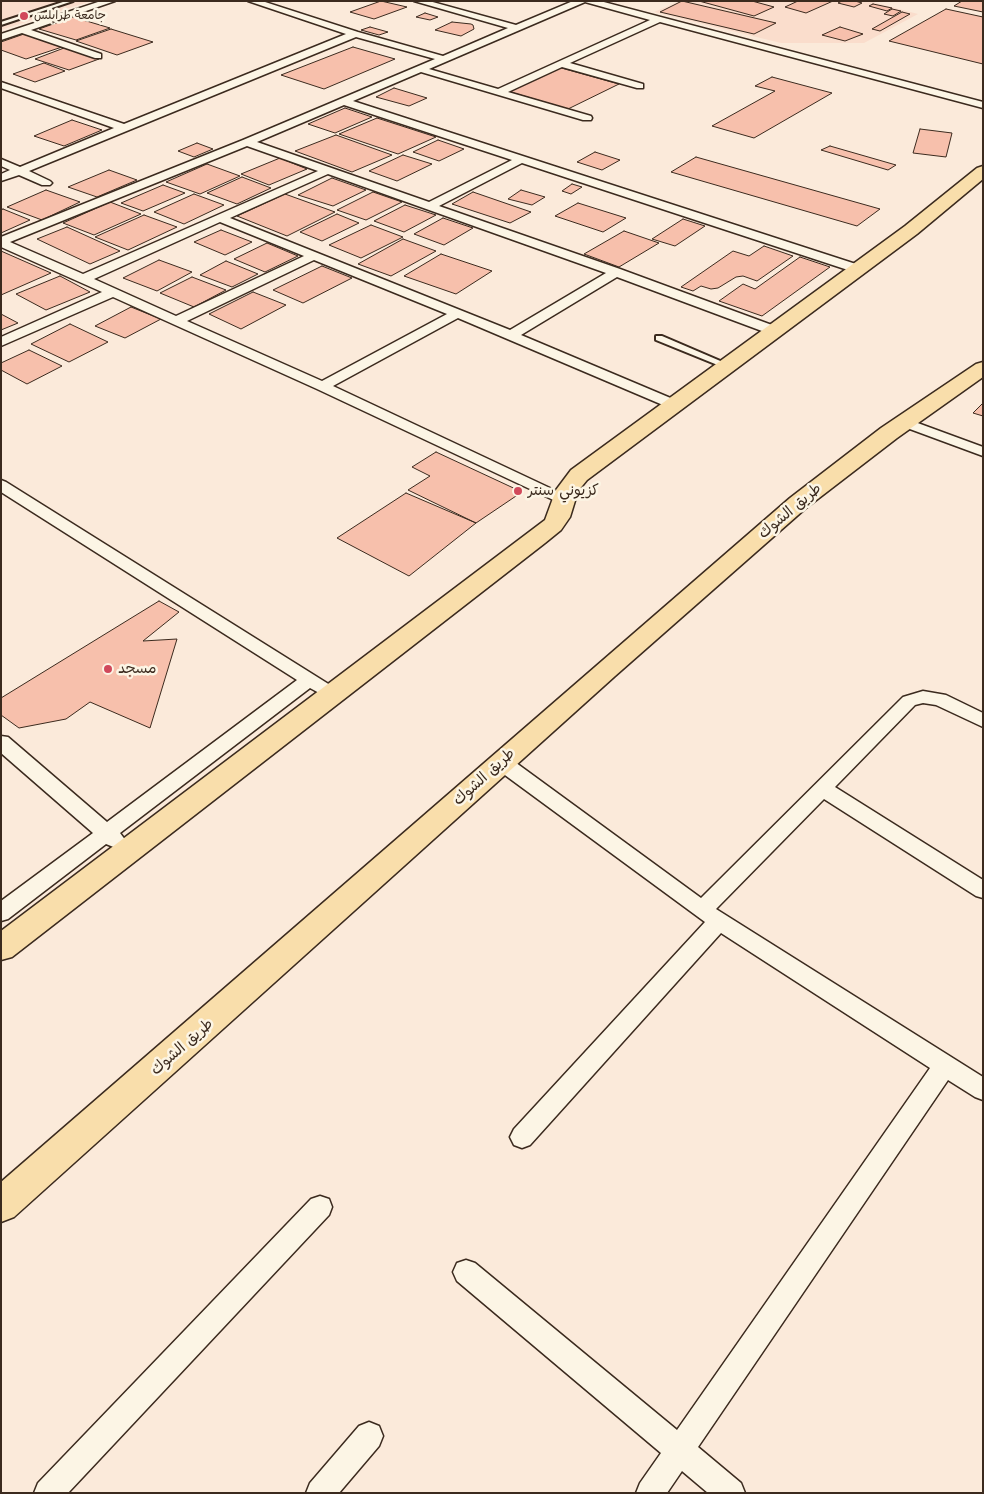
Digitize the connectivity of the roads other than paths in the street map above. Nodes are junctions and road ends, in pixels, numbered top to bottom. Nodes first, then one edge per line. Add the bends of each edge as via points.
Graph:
1 (71, 1) edge
2 (111, 1) edge
3 (252, 1) edge
4 (418, 1) edge
5 (581, 1) edge
6 (589, 1) edge
7 (642, 4) dead end
8 (628, 11) junction
9 (1, 18) edge
10 (660, 19) junction
11 (8, 22) junction
12 (1, 24) edge
13 (517, 28) junction
14 (21, 30) junction
15 (355, 34) junction
16 (1, 37) edge
17 (98, 56) dead end
18 (444, 59) junction
19 (562, 64) junction
20 (420, 69) junction
21 (640, 86) dead end
22 (3, 87) edge
23 (499, 92) junction
24 (343, 101) junction
25 (983, 105) edge
26 (587, 118) dead end
27 (124, 128) junction
28 (247, 142) junction
29 (522, 159) junction
30 (1, 162) edge
31 (21, 170) junction
32 (328, 170) junction
33 (983, 171) edge
34 (1, 178) edge
35 (46, 183) dead end
36 (430, 206) junction
37 (219, 218) junction
38 (1, 241) edge
39 (314, 256) junction
40 (858, 269) junction
41 (616, 272) junction
42 (83, 279) junction
43 (113, 292) junction
44 (457, 314) junction
45 (176, 321) junction
46 (775, 331) junction
47 (511, 335) junction
48 (658, 338) dead end
49 (1, 342) edge
50 (728, 366) junction
51 (983, 368) edge
52 (322, 386) junction
53 (675, 405) junction
54 (904, 422) junction
55 (983, 452) edge
56 (1, 485) edge
57 (564, 500) junction
58 (307, 680) junction
59 (332, 694) junction
60 (983, 721) edge
61 (1, 742) edge
62 (502, 762) junction
63 (822, 788) junction
64 (106, 834) junction
65 (128, 850) junction
66 (983, 890) edge
67 (1, 913) edge
68 (710, 916) junction
69 (1, 948) edge
70 (945, 1065) junction
71 (983, 1090) edge
72 (522, 1137) dead end
73 (1, 1205) edge
74 (320, 1207) dead end
75 (466, 1272) dead end
76 (369, 1436) dead end
77 (680, 1449) junction
78 (48, 1493) edge
79 (320, 1493) edge
80 (650, 1493) edge
81 (731, 1493) edge

1 - 11 lane
2 - 14 street
3 - 15 street
4 - 13 street
5 - 13 street
6 - 8 street
7 - 8 street
8 - 10 street
9 - 11 lane
10 - 19 street
10 - 25 street
11 - 12 lane
13 - 18 street
14 - 16 street
14 - 17 street
15 - 18 street
15 - 27 street
18 - 20 street
19 - 21 street
19 - 23 street
20 - 23 street
20 - 24 street
22 - 27 street
23 - 26 street
24 - 28 street
24 - 29 street
27 - 31 street
28 - 32 street
28 - 38 street
29 - 36 street
29 - 40 street
30 - 31 street
31 - 34 street
31 - 35 street
32 - 36 street
32 - 37 street
33 - 40 main road
36 - 41 street
37 - 39 street
37 - 42 street
38 - 42 street
39 - 44 street
39 - 45 street
40 - 46 main road
41 - 46 street
41 - 47 street
42 - 43 street
43 - 45 street
43 - 49 street
44 - 47 street
44 - 52 street
45 - 52 street
46 - 50 main road
47 - 53 street
48 - 50 lane
50 - 53 main road
51 - 54 main road, طريق الشوك
52 - 57 street
53 - 57 main road via 579,476 567,490
54 - 55 street
54 - 62 main road, طريق الشوك via 798,503
56 - 58 street
57 - 59 main road via 562,511 553,525
58 - 59 street
58 - 64 street
59 - 65 main road
60 - 63 street via 940,699 923,697 909,701
61 - 64 street
62 - 68 street
62 - 73 main road, طريق الشوك
63 - 66 street
63 - 68 street
64 - 65 street
64 - 67 street
65 - 69 main road
68 - 70 street
68 - 72 street
70 - 71 street
70 - 77 street
74 - 78 street
75 - 77 street
76 - 79 street
77 - 80 street
77 - 81 street

